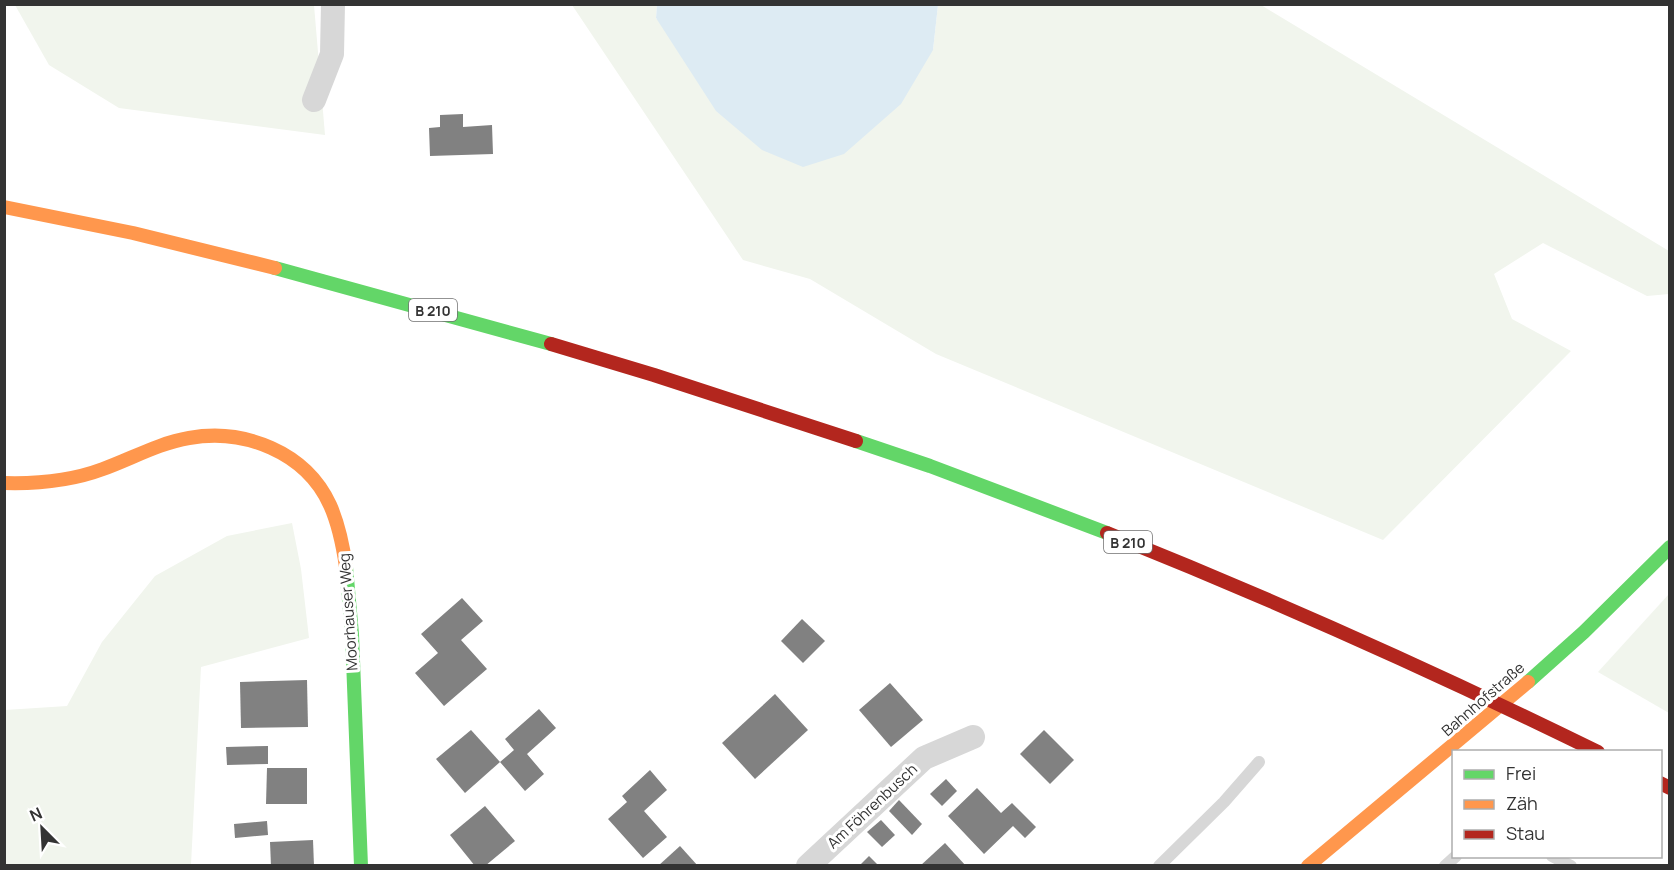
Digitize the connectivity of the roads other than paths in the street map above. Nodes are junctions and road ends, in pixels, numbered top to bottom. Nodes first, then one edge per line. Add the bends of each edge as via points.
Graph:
1 (333, 4) edge
2 (314, 100) dead end
3 (4, 207) edge
4 (4, 483) edge
5 (1670, 547) edge
6 (973, 737) dead end
7 (1594, 750) edge
8 (1259, 762) dead end
9 (1556, 858) edge
10 (361, 866) edge
11 (808, 866) edge
12 (1159, 866) edge
13 (1308, 866) edge
14 (1571, 866) edge

1 - 2 street via 332,54
3 - 7 main road, B 210 via 91,223 337,282 612,361 780,415 963,479 1267,598 1431,670
4 - 10 main road, Moorhauser Weg via 41,484 78,477 186,438 224,436 270,447 293,460 314,479 331,505 343,547 351,618
5 - 13 main road, Bahnhofstraße via 1506,702
6 - 11 street, Am Föhrenbusch via 924,758
8 - 12 lane
9 - 14 lane

